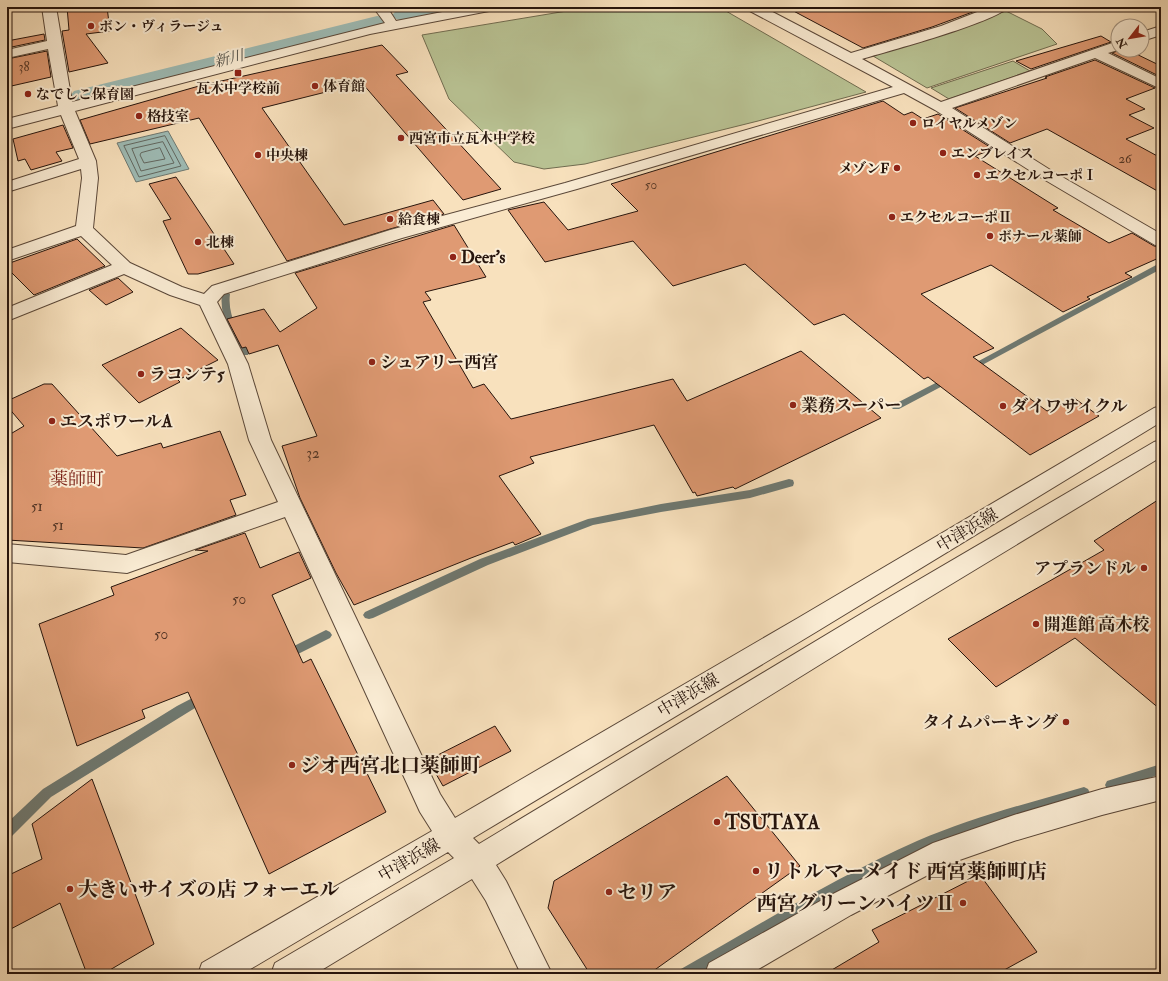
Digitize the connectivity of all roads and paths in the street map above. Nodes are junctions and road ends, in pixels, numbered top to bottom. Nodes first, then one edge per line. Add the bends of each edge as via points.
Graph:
1 (49, 7) edge
2 (380, 7) edge
3 (489, 7) edge
4 (753, 7) edge
5 (1001, 7) edge
6 (392, 24) junction
7 (1161, 30) edge
8 (1150, 34) edge
9 (54, 44) junction
10 (1110, 48) edge
11 (1096, 53) junction
12 (7, 54) edge
13 (850, 58) junction
14 (1161, 85) edge
15 (906, 88) junction
16 (66, 108) junction
17 (940, 108) junction
18 (7, 124) edge
19 (88, 161) junction
20 (7, 187) edge
21 (84, 228) junction
22 (1161, 241) edge
23 (7, 256) edge
24 (124, 267) junction
25 (207, 301) junction
26 (7, 315) edge
27 (1161, 413) edge
28 (1161, 447) edge
29 (291, 506) junction
30 (7, 553) edge
31 (1161, 788) edge
32 (451, 836) junction
33 (476, 860) junction
34 (290, 973) edge
35 (213, 974) edge
36 (537, 974) edge
37 (720, 974) edge

1 - 9 street
2 - 6 street
3 - 6 street
4 - 13 street
5 - 13 street via 934,33
6 - 16 street
7 - 8 street
9 - 12 street
9 - 16 street
10 - 11 street
11 - 14 street
11 - 17 street
13 - 15 street
15 - 17 street
15 - 25 street via 572,186 396,234 218,290
16 - 18 street
16 - 19 street
17 - 22 street
19 - 20 street
19 - 21 street via 90,178
21 - 23 street
21 - 24 street
24 - 25 street via 176,291
24 - 26 street
25 - 29 street via 238,364 260,440
27 - 32 street, 中津浜線 via 915,562
28 - 33 street, 中津浜線
29 - 30 street via 127,564
29 - 32 street via 430,803
31 - 37 street via 1029,823 943,852 841,905
32 - 33 street
32 - 35 street, 中津浜線
33 - 34 street, 中津浜線
33 - 36 street via 500,900

